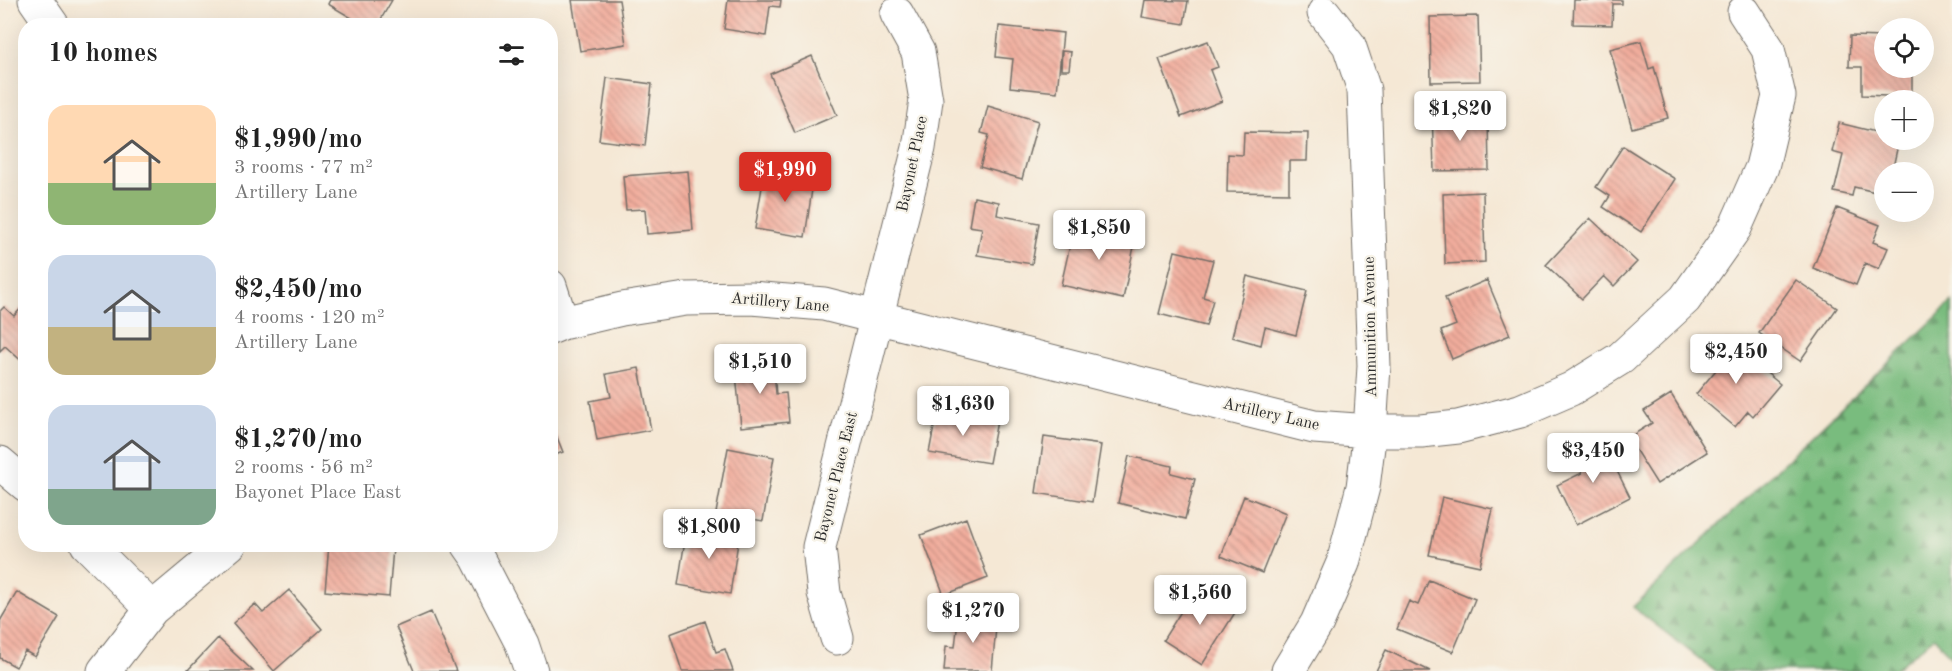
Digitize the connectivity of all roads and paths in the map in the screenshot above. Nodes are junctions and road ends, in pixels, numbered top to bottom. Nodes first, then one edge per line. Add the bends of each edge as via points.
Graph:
1 (35, 0) edge
2 (1744, 12) dead end
3 (1324, 13) dead end
4 (897, 14) dead end
5 (47, 18) edge
6 (877, 317) junction
7 (558, 325) edge
8 (1370, 431) junction
9 (0, 464) edge
10 (18, 479) edge
11 (95, 552) edge
12 (220, 552) edge
13 (474, 552) edge
14 (152, 609) junction
15 (837, 638) dead end
16 (104, 671) edge
17 (531, 671) edge
18 (1288, 671) edge

1 - 5 street
2 - 8 street, Artillery Lane via 1768,49 1779,96 1762,167 1735,228 1685,299 1622,358 1571,389 1520,411 1458,427
3 - 8 street, Ammunition Avenue via 1349,45 1364,90 1374,366
4 - 6 street, Bayonet Place via 918,52 927,100
6 - 7 street, Artillery Lane via 824,304 686,299 622,309
6 - 8 street, Artillery Lane via 1314,427
6 - 15 street, Bayonet Place East via 819,547 824,592
8 - 18 street, Ammunition Avenue via 1363,487 1343,563 1317,622
9 - 10 street
11 - 14 street
12 - 14 street
13 - 17 street via 522,644
14 - 16 street

